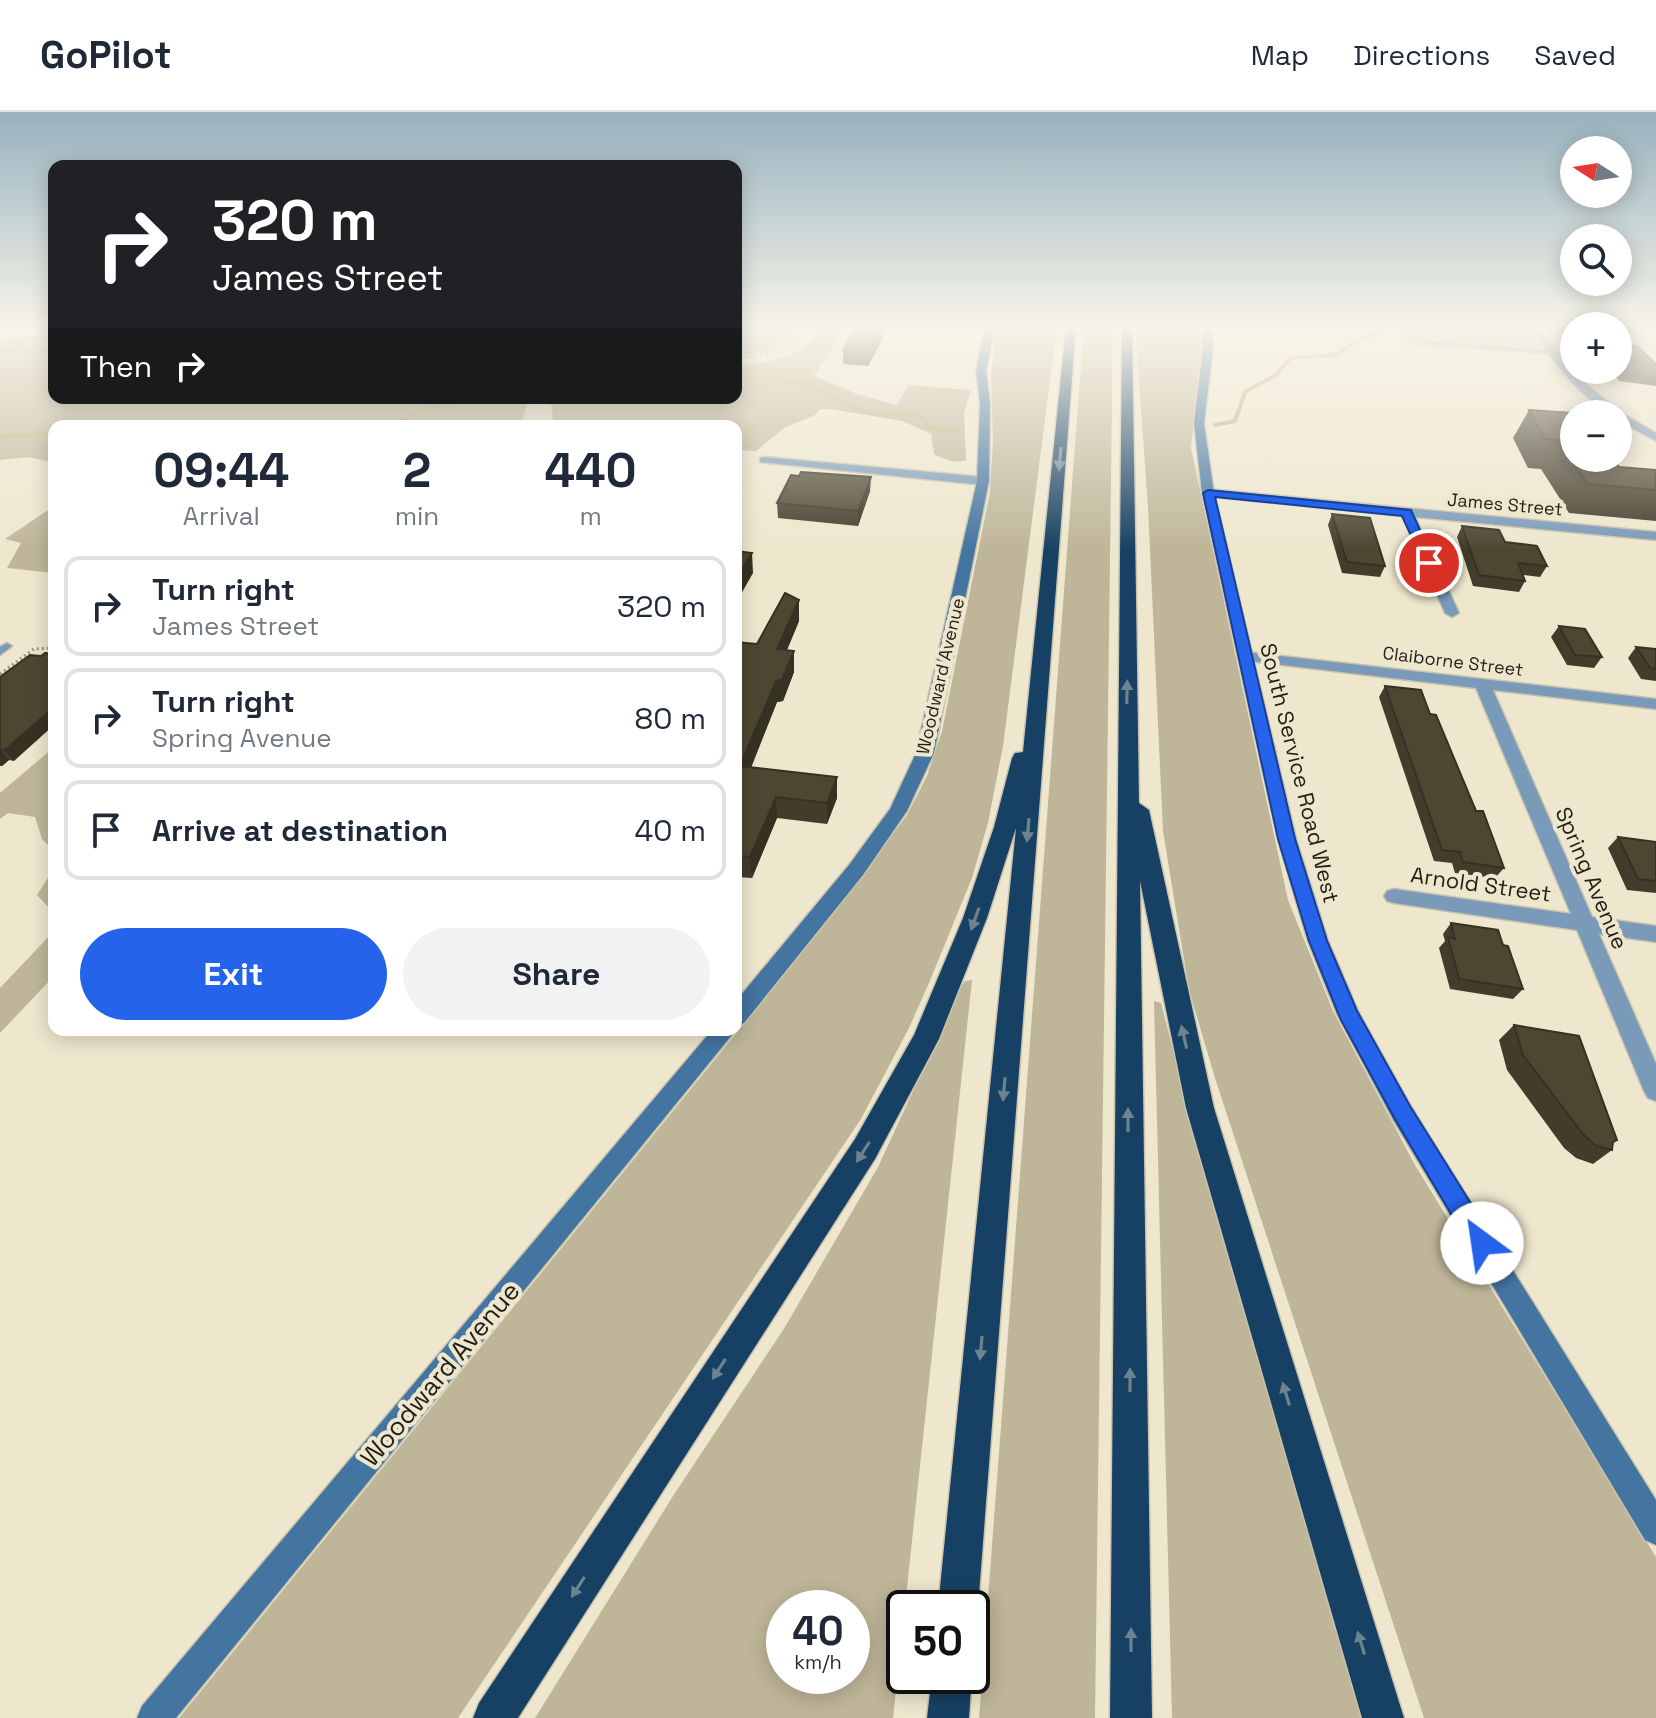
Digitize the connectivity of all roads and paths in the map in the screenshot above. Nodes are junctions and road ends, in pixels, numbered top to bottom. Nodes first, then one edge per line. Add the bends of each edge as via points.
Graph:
1 (985, 401) edge
2 (1065, 401) edge
3 (1128, 401) edge
4 (1202, 401) edge
5 (1632, 424) edge
6 (1656, 438) edge
7 (764, 460) dead end
8 (983, 481) junction
9 (1208, 493) junction
10 (1407, 513) junction
11 (1656, 536) edge
12 (1452, 613) dead end
13 (48, 648) edge
14 (1246, 657) junction
15 (0, 674) edge
16 (1041, 682) junction
17 (1483, 685) junction
18 (1656, 704) edge
19 (1127, 746) junction
20 (1394, 896) dead end
21 (1585, 924) junction
22 (1656, 934) edge
23 (742, 1010) edge
24 (720, 1036) edge
25 (1656, 1091) edge
26 (1656, 1529) edge
27 (960, 1590) edge
28 (950, 1694) edge
29 (154, 1718) edge
30 (494, 1718) edge
31 (948, 1718) edge
32 (1131, 1718) edge
33 (1383, 1718) edge

1 - 8 main road, Woodward Avenue
2 -> 16 highway
19 -> 3 highway
4 - 9 main road, South Service Road West via 1199,423
5 - 6 street
7 - 8 street
8 - 23 main road, Woodward Avenue via 925,753 898,811 865,858
9 - 10 street, James Street
9 - 14 main road, South Service Road West
10 - 11 street, James Street
10 - 12 street
13 - 15 path via 34,649
14 - 17 street, Claiborne Street
14 - 26 main road, South Service Road West via 1287,839 1318,941 1348,1014 1402,1113
16 -> 27 highway
16 -> 30 highway via 992,866 926,1039 865,1149
17 - 18 street, Claiborne Street
17 - 21 street, Spring Avenue
32 -> 19 highway
33 -> 19 highway via 1200,1108
20 - 21 street, Arnold Street
21 - 22 street, Arnold Street
21 - 25 street, Spring Avenue
24 - 29 main road, Woodward Avenue
28 - 31 highway

